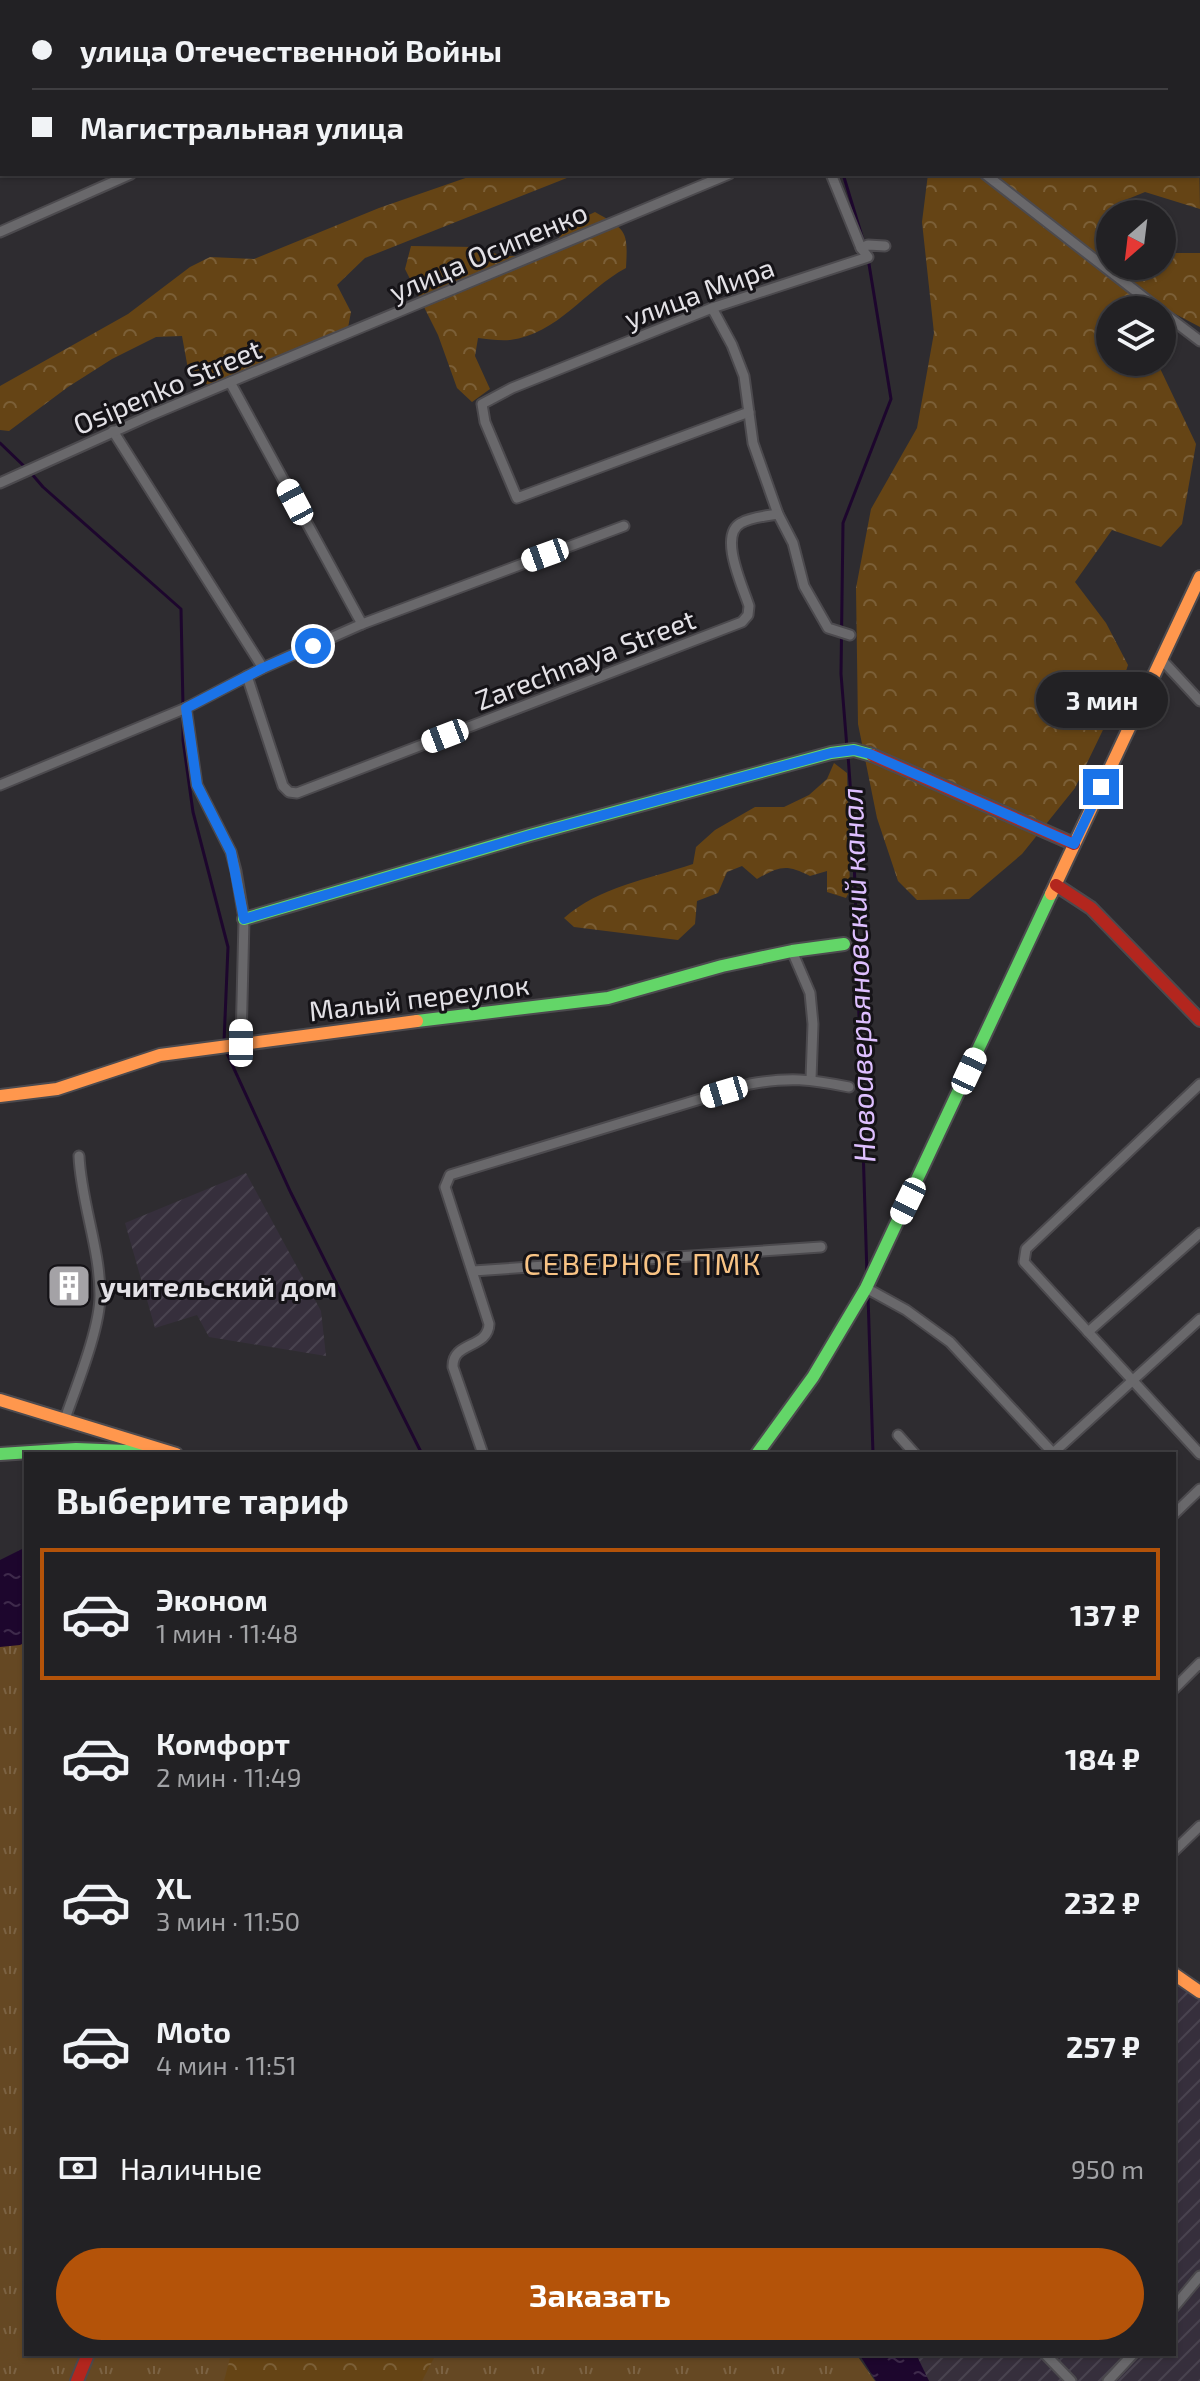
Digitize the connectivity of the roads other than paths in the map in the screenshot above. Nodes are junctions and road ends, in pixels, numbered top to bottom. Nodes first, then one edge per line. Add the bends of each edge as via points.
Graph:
1 (126, 176) edge
2 (724, 176) edge
3 (832, 176) edge
4 (988, 176) edge
5 (0, 232) edge
6 (885, 246) dead end
7 (861, 248) junction
8 (1142, 296) edge
9 (712, 308) junction
10 (1176, 323) edge
11 (1200, 341) edge
12 (230, 382) junction
13 (749, 412) junction
14 (113, 431) junction
15 (0, 483) edge
16 (778, 514) junction
17 (624, 526) dead end
18 (1200, 577) edge
19 (362, 624) junction
20 (850, 635) dead end
21 (1162, 660) junction
22 (263, 668) junction
23 (247, 676) junction
24 (1200, 701) edge
25 (186, 708) junction
26 (0, 785) edge
27 (1074, 844) junction
28 (1056, 885) junction
29 (244, 919) junction
30 (844, 944) dead end
31 (792, 951) junction
32 (1200, 1020) edge
33 (241, 1043) junction
34 (811, 1079) junction
35 (1200, 1084) edge
36 (849, 1087) dead end
37 (0, 1096) edge
38 (79, 1156) dead end
39 (1200, 1233) edge
40 (821, 1247) dead end
41 (473, 1271) junction
42 (866, 1288) junction
43 (1200, 1319) edge
44 (1088, 1332) junction
45 (1132, 1380) junction
46 (0, 1400) edge
47 (65, 1419) junction
48 (898, 1435) dead end
49 (24, 1452) edge
50 (26, 1452) edge
51 (138, 1452) edge
52 (170, 1452) edge
53 (482, 1452) edge
54 (758, 1452) edge
55 (913, 1452) edge
56 (1050, 1452) edge
57 (1054, 1452) edge
58 (0, 1454) edge
59 (1200, 1454) edge
60 (1200, 1489) edge
61 (1176, 1512) edge
62 (1200, 1663) edge
63 (1176, 1687) edge
64 (1200, 1826) edge
65 (1176, 1849) edge
66 (1176, 1975) edge
67 (1198, 1985) edge
68 (1200, 2276) edge
69 (1176, 2305) edge
70 (87, 2356) edge
71 (1047, 2356) edge
72 (1131, 2356) edge
73 (77, 2381) edge
74 (1071, 2381) edge
75 (1108, 2381) edge

1 - 5 street
2 - 12 street, Osipenko Street
3 - 7 street
4 - 8 street
6 - 7 street
7 - 9 street, улица Мира via 868,257
9 - 13 street via 744,376
9 - 13 street, улица Мира via 512,388 482,404 485,422 517,498
10 - 11 street
12 - 14 street, Osipenko Street
12 - 19 street
13 - 16 street via 753,443
14 - 15 street, Osipenko Street
14 - 22 street
16 - 20 street via 821,619 828,628
16 - 23 street, Zarechnaya Street via 742,522 730,537 749,606 742,622 297,793 283,786
17 - 19 street
18 - 21 street
19 - 22 street
21 - 24 street
21 - 27 street
22 - 23 street
23 - 25 street
25 - 26 street
25 - 29 street via 197,785 231,852
27 - 28 street
27 - 29 street via 854,750 530,835
28 - 32 street via 1091,908
28 - 42 street
29 - 33 street
30 - 31 street, Малый переулок
31 - 33 street, Малый переулок via 608,998
31 - 34 street via 810,993
33 - 37 street, Малый переулок via 160,1055 57,1089
34 - 36 street
34 - 41 street via 750,1084 450,1175 445,1187
35 - 44 street via 1026,1249 1024,1262
38 - 47 street via 100,1296
39 - 44 street
40 - 41 street
41 - 53 street via 489,1333 458,1351 453,1367
42 - 54 street via 813,1377
42 - 56 street via 950,1342
43 - 45 street
44 - 45 street
45 - 57 street
45 - 59 street
46 - 47 street
47 - 52 street
48 - 55 street
49 - 58 street
50 - 51 street
60 - 61 street
62 - 63 street
64 - 65 street
66 - 67 street
68 - 69 street
70 - 73 street
71 - 74 street
72 - 75 street

